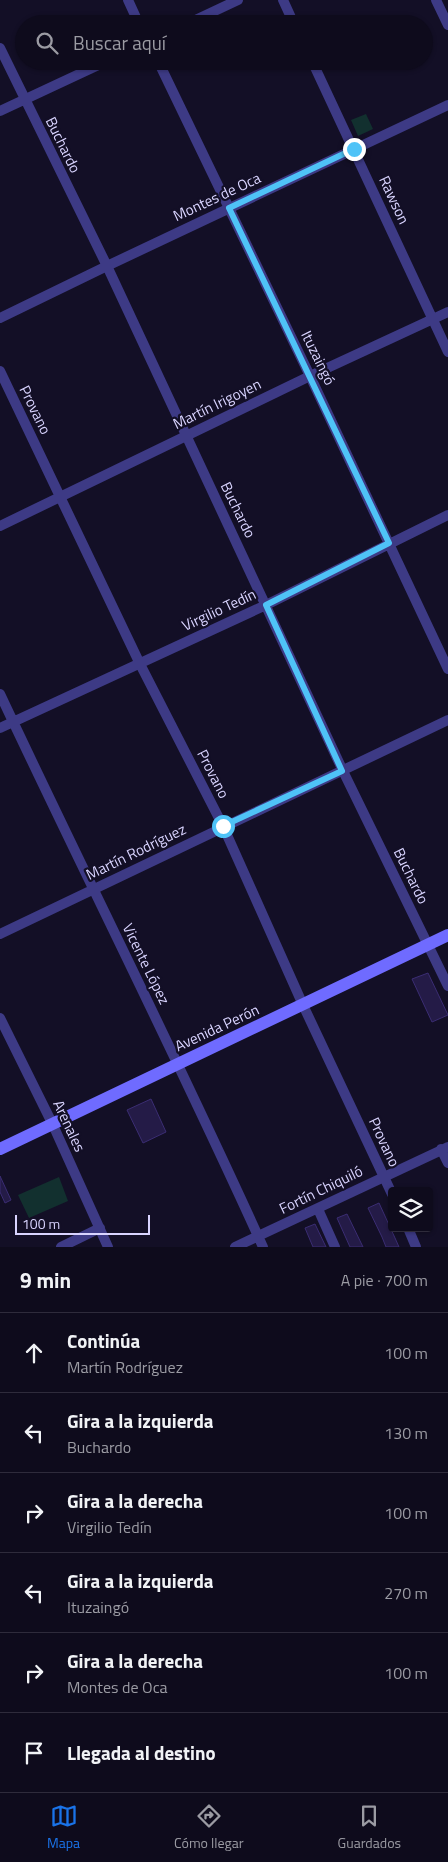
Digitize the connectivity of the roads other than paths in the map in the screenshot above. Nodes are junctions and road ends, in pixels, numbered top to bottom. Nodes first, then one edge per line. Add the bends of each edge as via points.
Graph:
1 (128, 0) edge
2 (238, 0) edge
3 (283, 0) edge
4 (436, 0) edge
5 (135, 15) edge
6 (207, 15) edge
7 (290, 15) edge
8 (448, 24) edge
9 (0, 48) edge
10 (88, 70) edge
11 (162, 70) edge
12 (316, 70) edge
13 (24, 100) junction
14 (448, 104) edge
15 (0, 111) edge
16 (354, 149) junction
17 (229, 208) junction
18 (107, 266) junction
19 (448, 312) edge
20 (0, 318) edge
21 (433, 320) junction
22 (448, 352) edge
23 (0, 371) edge
24 (310, 376) junction
25 (186, 435) junction
26 (60, 498) junction
27 (448, 515) edge
28 (0, 526) edge
29 (389, 543) junction
30 (266, 605) junction
31 (140, 664) junction
32 (448, 670) edge
33 (0, 694) edge
34 (448, 720) edge
35 (13, 722) junction
36 (0, 728) edge
37 (342, 771) junction
38 (223, 826) junction
39 (93, 890) junction
40 (0, 934) edge
41 (448, 935) edge
42 (428, 944) junction
43 (448, 986) edge
44 (303, 1005) junction
45 (0, 1018) edge
46 (178, 1064) junction
47 (53, 1125) junction
48 (445, 1148) edge
49 (0, 1149) edge
50 (448, 1163) edge
51 (384, 1176) junction
52 (389, 1187) edge
53 (318, 1209) junction
54 (100, 1228) junction
55 (410, 1232) edge
56 (258, 1236) junction
57 (62, 1247) edge
58 (108, 1247) edge
59 (235, 1247) edge
60 (263, 1247) edge
61 (335, 1247) edge
62 (416, 1247) edge

1 - 5 street
2 - 6 street
3 - 7 street
4 - 8 street
9 - 13 street, Buchardo
10 - 13 street
11 - 17 street, Ituzaingó
12 - 16 street, Rawson
13 - 15 street
13 - 18 street, Buchardo
14 - 16 street, Montes de Oca
16 - 17 street, Montes de Oca
16 - 21 street, Rawson
17 - 18 street, Montes de Oca
17 - 24 street, Ituzaingó
18 - 20 street, Montes de Oca
18 - 25 street, Buchardo
19 - 21 street, Martín Irigoyen
21 - 22 street, Rawson
21 - 24 street, Martín Irigoyen
23 - 26 street, Provano
24 - 25 street, Martín Irigoyen
24 - 29 street, Ituzaingó
25 - 26 street, Martín Irigoyen
25 - 30 street, Buchardo
26 - 28 street, Martín Irigoyen
26 - 31 street, Provano
27 - 29 street, Virgilio Tedín
29 - 30 street, Virgilio Tedín
29 - 32 street, Ituzaingó
30 - 31 street, Virgilio Tedín
30 - 37 street, Buchardo
31 - 35 street, Virgilio Tedín
31 - 38 street, Provano
33 - 35 street, Vicente López
34 - 37 street, Martín Rodríguez
35 - 36 street, Virgilio Tedín
35 - 39 street, Vicente López
37 - 38 street, Martín Rodríguez
37 - 42 street, Buchardo
38 - 39 street, Martín Rodríguez
38 - 44 street, Provano
39 - 40 street, Martín Rodríguez
39 - 46 street, Vicente López
41 - 42 main road, Avenida Perón
42 - 43 street, Buchardo
42 - 44 main road, Avenida Perón
44 - 46 main road, Avenida Perón
44 - 51 street, Provano
45 - 47 street, Arenales
46 - 47 main road, Avenida Perón
46 - 56 street, Vicente López
47 - 49 main road, Avenida Perón
47 - 54 street, Arenales
48 - 50 street
48 - 51 street, Fortín Chiquiló
51 - 52 street, Provano
51 - 53 street, Fortín Chiquiló
53 - 56 street, Fortín Chiquiló
53 - 61 street
54 - 57 street
54 - 58 street, Arenales
55 - 62 street
56 - 59 street, Fortín Chiquiló
56 - 60 street, Vicente López

